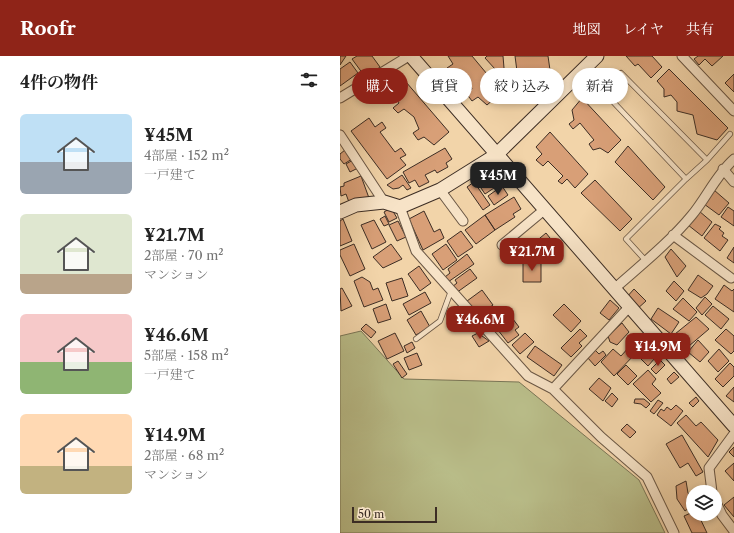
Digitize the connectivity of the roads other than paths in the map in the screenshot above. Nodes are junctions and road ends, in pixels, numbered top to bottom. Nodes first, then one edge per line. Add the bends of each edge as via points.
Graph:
1 (410, 56) edge
2 (597, 56) edge
3 (682, 56) edge
4 (585, 68) edge
5 (628, 80) edge
6 (572, 81) edge
7 (340, 98) edge
8 (615, 104) edge
9 (734, 111) edge
10 (730, 134) dead end
11 (340, 135) edge
12 (496, 155) junction
13 (734, 159) edge
14 (707, 160) junction
15 (723, 169) junction
16 (686, 179) junction
17 (734, 182) edge
18 (440, 190) junction
19 (384, 202) junction
20 (400, 207) junction
21 (544, 210) junction
22 (340, 212) edge
23 (463, 221) dead end
24 (673, 235) junction
25 (502, 245) dead end
26 (646, 261) junction
27 (732, 278) dead end
28 (614, 289) junction
29 (451, 291) junction
30 (630, 306) junction
31 (416, 339) dead end
32 (553, 389) junction
33 (734, 426) edge
34 (734, 434) edge
35 (711, 485) edge
36 (722, 515) edge
37 (734, 531) edge
38 (674, 533) edge

1 - 7 street
1 - 12 street
2 - 4 street
3 - 9 street
5 - 14 lane
6 - 12 street
8 - 16 lane
10 - 14 lane
11 - 19 street
12 - 18 street
12 - 21 street
13 - 15 street
14 - 16 lane
15 - 17 street
15 - 24 street via 692,215
16 - 26 lane via 626,239
18 - 20 street
18 - 23 street
19 - 20 street
19 - 22 street via 356,205
20 - 29 street via 416,251
21 - 25 street
21 - 28 street
24 - 26 street
24 - 27 street
26 - 28 street
28 - 30 street
29 - 31 lane via 440,321
29 - 32 street via 528,376
30 - 32 street
30 - 33 street
32 - 38 street via 647,477
34 - 35 street via 709,468
36 - 37 street

